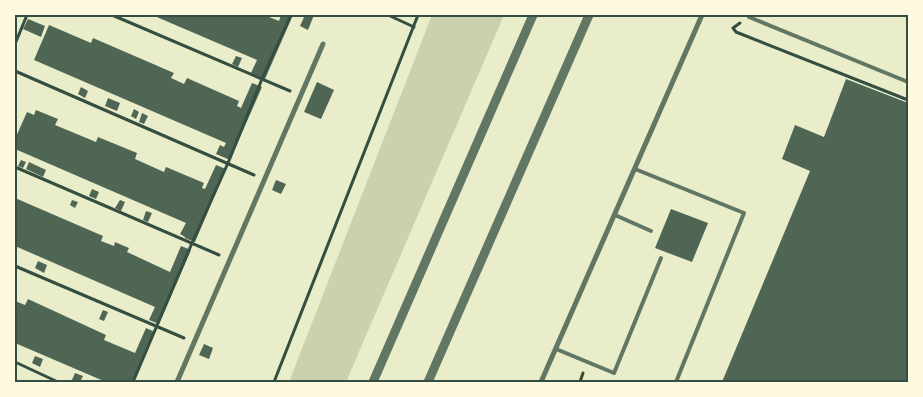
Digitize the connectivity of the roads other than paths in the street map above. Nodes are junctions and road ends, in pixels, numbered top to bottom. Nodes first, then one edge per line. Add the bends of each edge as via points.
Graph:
1 (533, 15) edge
2 (589, 15) edge
3 (702, 15) edge
4 (749, 16) edge
5 (323, 44) dead end
6 (908, 82) edge
7 (635, 169) junction
8 (615, 216) junction
9 (651, 231) dead end
10 (661, 258) dead end
11 (556, 349) junction
12 (176, 382) edge
13 (373, 382) edge
14 (428, 382) edge
15 (541, 382) edge
16 (676, 382) edge

1 - 13 street
2 - 14 street
3 - 7 street
4 - 6 lane
5 - 12 street
7 - 8 street
7 - 16 lane via 744,212
8 - 9 lane
8 - 11 street
10 - 11 lane via 614,373
11 - 15 street

